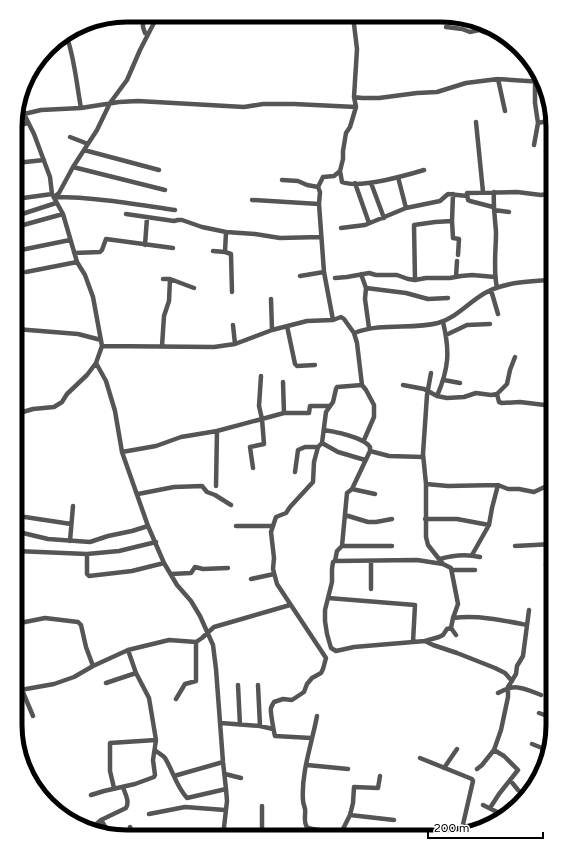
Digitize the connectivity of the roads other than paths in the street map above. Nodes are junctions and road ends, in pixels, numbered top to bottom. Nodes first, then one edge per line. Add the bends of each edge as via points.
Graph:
1 (143, 22) edge
2 (154, 22) edge
3 (354, 22) edge
4 (446, 27) dead end
5 (485, 32) edge
6 (148, 34) junction
7 (68, 41) edge
8 (498, 79) junction
9 (535, 82) joint
10 (354, 97) junction
11 (110, 103) junction
12 (356, 107) junction
13 (81, 108) junction
14 (505, 111) dead end
15 (24, 114) joint
16 (546, 121) edge
17 (476, 122) dead end
18 (28, 123) junction
19 (538, 123) junction
20 (22, 124) edge
21 (70, 137) dead end
22 (88, 144) junction
23 (534, 145) dead end
24 (84, 150) junction
25 (44, 160) junction
26 (22, 162) edge
27 (73, 167) junction
28 (159, 170) dead end
29 (424, 170) dead end
30 (340, 171) junction
31 (398, 177) junction
32 (282, 180) dead end
33 (356, 183) junction
34 (370, 183) junction
35 (318, 187) junction
36 (165, 190) dead end
37 (483, 192) junction
38 (494, 192) junction
39 (453, 194) junction
40 (546, 194) edge
41 (53, 196) junction
42 (467, 196) junction
43 (22, 199) edge
44 (252, 200) dead end
45 (56, 203) junction
46 (319, 204) junction
47 (406, 208) junction
48 (494, 208) junction
49 (174, 210) dead end
50 (509, 212) dead end
51 (22, 214) edge
52 (63, 214) junction
53 (126, 214) dead end
54 (148, 218) junction
55 (384, 218) junction
56 (452, 221) junction
57 (369, 223) junction
58 (22, 225) edge
59 (342, 228) dead end
60 (226, 232) junction
61 (321, 237) junction
62 (70, 240) junction
63 (145, 245) junction
64 (173, 248) dead end
65 (22, 250) edge
66 (214, 250) dead end
67 (225, 252) junction
68 (74, 253) junction
69 (458, 255) dead end
70 (457, 261) dead end
71 (77, 262) junction
72 (26, 272) dead end
73 (324, 272) junction
74 (360, 274) junction
75 (300, 276) dead end
76 (456, 277) junction
77 (495, 277) junction
78 (335, 278) dead end
79 (163, 279) dead end
80 (170, 279) junction
81 (414, 280) junction
82 (546, 280) edge
83 (194, 288) dead end
84 (366, 288) junction
85 (498, 288) junction
86 (491, 290) junction
87 (232, 292) dead end
88 (448, 298) dead end
89 (271, 299) dead end
90 (498, 314) dead end
91 (333, 320) junction
92 (443, 322) junction
93 (490, 324) dead end
94 (233, 326) dead end
95 (287, 326) junction
96 (369, 328) junction
97 (22, 329) edge
98 (272, 330) junction
99 (354, 333) junction
100 (446, 335) junction
101 (101, 343) junction
102 (235, 344) junction
103 (162, 346) junction
104 (515, 357) dead end
105 (96, 363) junction
106 (315, 365) dead end
107 (431, 373) dead end
108 (261, 376) dead end
109 (444, 380) junction
110 (283, 382) dead end
111 (460, 383) dead end
112 (362, 385) junction
113 (403, 385) dead end
114 (428, 391) junction
115 (497, 394) junction
116 (437, 396) junction
117 (546, 405) edge
118 (329, 406) junction
119 (22, 412) edge
120 (284, 413) junction
121 (262, 419) junction
122 (324, 430) junction
123 (217, 431) junction
124 (364, 440) junction
125 (322, 443) junction
126 (318, 447) junction
127 (370, 451) junction
128 (122, 452) junction
129 (423, 457) junction
130 (365, 460) junction
131 (253, 468) dead end
132 (295, 472) dead end
133 (426, 484) junction
134 (498, 485) junction
135 (216, 486) dead end
136 (546, 486) edge
137 (352, 488) junction
138 (138, 494) junction
139 (376, 494) dead end
140 (231, 505) dead end
141 (73, 506) dead end
142 (346, 515) junction
143 (25, 517) dead end
144 (392, 519) dead end
145 (425, 519) junction
146 (71, 524) junction
147 (489, 525) junction
148 (148, 526) junction
149 (236, 526) dead end
150 (273, 526) junction
151 (23, 533) dead end
152 (70, 541) junction
153 (156, 542) junction
154 (546, 544) edge
155 (342, 546) junction
156 (392, 546) dead end
157 (515, 546) dead end
158 (22, 551) edge
159 (87, 554) junction
160 (472, 555) junction
161 (480, 557) dead end
162 (440, 559) junction
163 (335, 561) junction
164 (371, 561) junction
165 (164, 563) junction
166 (443, 564) junction
167 (228, 568) dead end
168 (452, 570) junction
169 (475, 570) dead end
170 (171, 574) junction
171 (274, 574) junction
172 (251, 579) dead end
173 (371, 589) dead end
174 (328, 598) junction
175 (290, 605) junction
176 (529, 610) dead end
177 (453, 618) junction
178 (22, 623) edge
179 (527, 625) junction
180 (452, 628) junction
181 (207, 632) junction
182 (456, 635) dead end
183 (425, 641) junction
184 (196, 642) junction
185 (413, 642) junction
186 (128, 650) junction
187 (93, 666) junction
188 (136, 673) junction
189 (512, 682) junction
190 (106, 683) dead end
191 (238, 684) dead end
192 (258, 685) dead end
193 (508, 687) junction
194 (22, 690) joint
195 (498, 693) dead end
196 (541, 695) dead end
197 (176, 699) dead end
198 (539, 713) dead end
199 (33, 716) dead end
200 (317, 716) dead end
201 (546, 716) edge
202 (221, 724) junction
203 (240, 725) junction
204 (260, 726) junction
205 (273, 729) junction
206 (311, 738) junction
207 (156, 740) junction
208 (532, 744) dead end
209 (543, 748) edge
210 (457, 749) dead end
211 (155, 750) junction
212 (494, 750) junction
213 (420, 758) dead end
214 (223, 762) junction
215 (307, 765) junction
216 (444, 768) junction
217 (348, 769) dead end
218 (477, 769) dead end
219 (224, 774) junction
220 (174, 776) junction
221 (380, 776) dead end
222 (241, 778) dead end
223 (510, 780) junction
224 (123, 787) junction
225 (114, 788) junction
226 (226, 789) junction
227 (521, 792) edge
228 (90, 795) dead end
229 (483, 805) dead end
230 (262, 806) dead end
231 (490, 808) junction
232 (225, 810) junction
233 (499, 813) edge
234 (149, 814) dead end
235 (350, 815) junction
236 (101, 820) junction
237 (394, 820) dead end
238 (96, 825) edge
239 (106, 827) edge
240 (130, 827) dead end
241 (462, 828) edge
242 (131, 830) edge
243 (223, 830) edge
244 (262, 830) edge
245 (319, 830) edge
246 (342, 830) edge

1 - 6 street via 145,33
2 - 6 street
3 - 10 street via 358,49
4 - 5 street
6 - 11 street via 127,80
7 - 13 street
8 - 9 street
8 - 10 street via 466,83 437,92 379,98
8 - 14 street
9 - 19 street
10 - 12 street
11 - 12 street via 138,101 244,107 294,104
11 - 13 street
11 - 22 street
12 - 30 street via 344,138 344,159
13 - 15 street via 41,110
15 - 18 street
16 - 19 street
17 - 37 street
18 - 20 street
18 - 25 street
19 - 23 street
21 - 22 street
22 - 24 street
24 - 27 street
24 - 28 street
25 - 26 street
25 - 41 street
27 - 36 street
27 - 41 street via 59,193
29 - 31 street
30 - 33 street via 342,182
30 - 35 street via 334,176 323,177
31 - 34 street
31 - 47 street
32 - 35 street via 298,181
33 - 34 street
33 - 57 street
34 - 55 street
35 - 46 street
37 - 38 street
37 - 42 street via 468,192
38 - 40 street
38 - 48 street
39 - 42 street
39 - 47 street via 448,194 440,201
39 - 56 street
41 - 43 street
41 - 45 street
41 - 49 street
42 - 48 street via 470,201
44 - 46 street
45 - 51 street
45 - 52 street
46 - 61 street
47 - 55 street
48 - 50 street
48 - 77 street
52 - 58 street
52 - 62 street
53 - 54 street
54 - 60 street via 182,220
54 - 63 street
55 - 57 street
56 - 69 street via 453,238 459,239
56 - 81 street via 414,225
57 - 59 street
60 - 61 street via 280,238
60 - 67 street
61 - 73 street
62 - 65 street
62 - 68 street
63 - 64 street
63 - 68 street via 106,239 100,252
66 - 67 street
67 - 87 street via 231,254
68 - 71 street
70 - 76 street
71 - 72 street
71 - 101 street via 93,297
73 - 75 street
73 - 91 street
74 - 78 street
74 - 81 street via 397,275
74 - 84 street
76 - 77 street
76 - 81 street
77 - 85 street
79 - 80 street
80 - 83 street
80 - 103 street
82 - 85 street
84 - 88 street via 406,293 428,299
84 - 96 street
85 - 86 street
86 - 90 street
86 - 92 street
89 - 98 street
91 - 95 street via 307,321
91 - 99 street via 341,317
92 - 96 street
92 - 100 street
93 - 100 street via 468,325
94 - 102 street
95 - 98 street
95 - 106 street via 295,364
96 - 99 street
97 - 101 street via 78,334
98 - 102 street
99 - 112 street
100 - 109 street via 448,363
101 - 103 street
101 - 105 street
102 - 103 street via 214,347
104 - 115 street via 508,384
105 - 119 street via 66,394 62,402 54,407
105 - 128 street via 106,380
107 - 114 street
108 - 121 street
109 - 111 street
109 - 116 street
110 - 120 street
112 - 118 street via 337,387 333,402
112 - 124 street via 374,405 374,417
113 - 114 street
114 - 116 street
114 - 129 street
115 - 116 street
115 - 117 street via 499,402 502,403
118 - 120 street via 310,406 310,412
118 - 122 street
120 - 121 street
121 - 123 street
121 - 131 street via 264,444 250,448
122 - 124 street
122 - 125 street
123 - 128 street
123 - 135 street
124 - 127 street
125 - 126 street
125 - 130 street via 338,452
126 - 132 street via 298,450
126 - 150 street via 313,482 286,513 276,517
127 - 129 street via 390,456
127 - 130 street
128 - 138 street
129 - 133 street
130 - 137 street
133 - 134 street
133 - 145 street
134 - 136 street via 508,489 519,488 534,492
134 - 147 street
137 - 139 street
137 - 142 street via 347,492
138 - 140 street via 174,487 202,486 207,492
138 - 148 street
141 - 146 street
142 - 144 street via 368,522
142 - 155 street
143 - 146 street
145 - 147 street via 457,519
145 - 162 street via 428,545
146 - 152 street
147 - 160 street
148 - 152 street via 90,542
148 - 153 street
149 - 150 street
150 - 171 street via 271,532
151 - 152 street
153 - 159 street via 119,551
153 - 165 street
154 - 157 street
155 - 156 street
155 - 163 street
158 - 159 street
159 - 165 street via 86,573 89,576 132,571
160 - 161 street
160 - 162 street
162 - 166 street
163 - 164 street
163 - 174 street
164 - 166 street via 417,560
164 - 173 street
165 - 170 street
166 - 168 street
167 - 170 street via 195,568 191,573
168 - 169 street
168 - 177 street via 458,604
170 - 181 street via 191,601
171 - 172 street
171 - 175 street
174 - 185 street via 416,605
174 - 185 street via 325,610 327,634 331,648 336,651
175 - 181 street via 222,624
175 - 205 street via 326,658 321,673 312,678 304,692 292,700 274,702 271,707
176 - 179 street
177 - 179 street via 472,616
177 - 180 street
178 - 187 street via 45,618 78,622 82,625
179 - 189 street via 523,656
180 - 182 street
180 - 183 street via 447,629 439,637
181 - 184 street
181 - 202 street via 213,645
183 - 185 street
183 - 189 street via 495,668 505,673
184 - 186 street via 169,640
184 - 197 street via 196,681 185,684
186 - 187 street
186 - 188 street
187 - 194 street via 74,677 54,684
188 - 190 street
188 - 207 street via 149,698
189 - 193 street
191 - 203 street
192 - 204 street
193 - 195 street
193 - 196 street via 522,688
193 - 212 street via 505,715
194 - 199 street
198 - 201 street
200 - 206 street
202 - 203 street
202 - 214 street
203 - 204 street
204 - 205 street
205 - 206 street via 275,736
206 - 215 street
207 - 211 street
207 - 225 street via 110,744 110,772
208 - 209 street
210 - 216 street
211 - 220 street via 164,757
211 - 224 street via 155,775
212 - 218 street
212 - 223 street via 518,770
213 - 216 street
214 - 219 street
214 - 220 street
215 - 217 street
215 - 245 street via 302,798 305,821 309,828
216 - 241 street via 473,781
219 - 222 street
219 - 226 street
220 - 226 street via 178,787 187,798
221 - 235 street via 378,788 354,786
223 - 227 street
223 - 231 street
224 - 225 street
224 - 236 street via 128,805
225 - 228 street
226 - 232 street
229 - 231 street
230 - 244 street
231 - 233 street
232 - 234 street via 185,807
232 - 243 street
235 - 237 street
235 - 246 street
236 - 238 street
236 - 239 street
240 - 242 street

